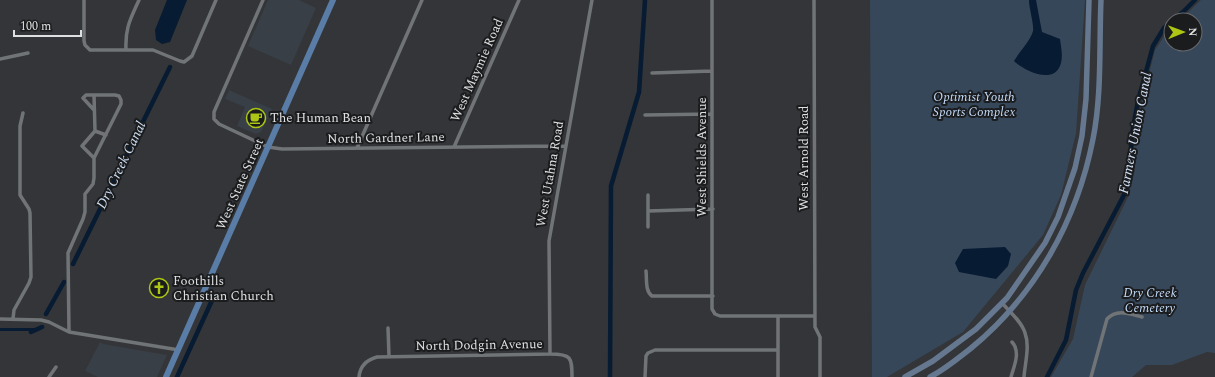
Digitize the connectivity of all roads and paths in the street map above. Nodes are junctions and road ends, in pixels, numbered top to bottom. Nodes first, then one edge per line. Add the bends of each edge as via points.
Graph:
1 (84, 0) edge
2 (139, 0) edge
3 (216, 0) edge
4 (263, 0) edge
5 (333, 0) edge
6 (422, 0) edge
7 (518, 0) edge
8 (592, 0) edge
9 (712, 0) edge
10 (814, 0) edge
11 (1089, 0) edge
12 (1101, 0) edge
13 (126, 50) junction
14 (28, 53) dead end
15 (0, 59) edge
16 (712, 71) junction
17 (652, 72) dead end
18 (94, 95) junction
19 (94, 110) junction
20 (23, 113) dead end
21 (712, 114) junction
22 (645, 115) dead end
23 (95, 131) junction
24 (106, 136) junction
25 (566, 146) junction
26 (268, 147) junction
27 (454, 147) junction
28 (358, 148) junction
29 (94, 158) junction
30 (648, 195) dead end
31 (712, 210) junction
32 (648, 212) junction
33 (648, 227) dead end
34 (646, 272) dead end
35 (712, 296) junction
36 (1002, 303) junction
37 (1010, 311) junction
38 (778, 316) junction
39 (815, 316) junction
40 (1142, 317) dead end
41 (0, 319) edge
42 (13, 319) junction
43 (388, 328) dead end
44 (69, 332) junction
45 (1012, 342) dead end
46 (178, 350) junction
47 (778, 350) junction
48 (550, 354) junction
49 (389, 356) junction
50 (56, 367) dead end
51 (49, 377) edge
52 (166, 377) edge
53 (358, 377) edge
54 (572, 377) edge
55 (645, 377) edge
56 (778, 377) edge
57 (820, 377) edge
58 (905, 377) edge
59 (930, 377) edge
60 (1011, 377) edge
61 (1024, 377) edge
62 (1091, 377) edge

1 - 13 street via 84,41 88,48 94,51
2 - 13 street via 127,27
3 - 13 street via 192,56 184,62 153,50
4 - 26 street, North Gardner Lane via 214,112 214,119 219,124
5 - 26 main road, West State Street
6 - 28 street
7 - 27 street, West Maymie Road
8 - 25 street, West Utahna Road
9 - 16 street, West Shields Avenue
10 - 39 street, West Arnold Road
11 - 36 street via 1086,99 1075,168 1051,231
12 - 37 street via 1098,100 1086,171 1074,206 1054,248
14 - 15 street
16 - 17 street
16 - 21 street, West Shields Avenue
18 - 19 street
18 - 19 street via 82,98
18 - 24 street via 115,95 121,100
19 - 23 street
20 - 42 street via 20,126 20,195 30,213 31,277 14,310
21 - 22 street
21 - 31 street, West Shields Avenue
23 - 24 street
23 - 29 street via 82,146
24 - 29 street
25 - 27 street, North Gardner Lane
25 - 48 street, West Utahna Road via 549,241
26 - 28 street, North Gardner Lane
26 - 46 main road, West State Street
27 - 28 street, North Gardner Lane
29 - 44 street via 94,178 85,194 85,212 68,253
30 - 32 street
31 - 32 street
31 - 35 street, West Shields Avenue
32 - 33 street
34 - 35 street via 647,289 649,294 654,296
35 - 38 street, West Shields Avenue via 712,309 720,316
36 - 37 street
36 - 58 street via 976,329 933,361
37 - 59 street via 984,338
37 - 61 street via 1025,333 1027,348
38 - 39 street
38 - 47 street
39 - 57 street, West Arnold Road via 815,327 820,337
40 - 62 street via 1121,312 1107,319
41 - 42 street
42 - 44 street via 49,322
43 - 49 street
44 - 46 street
45 - 60 street via 1017,353
46 - 52 main road, West State Street
47 - 55 street via 655,350 648,353 645,360
47 - 56 street
48 - 49 street, North Dodgin Avenue
48 - 54 street, North Dodgin Avenue via 563,354 569,357 572,363
49 - 53 street, North Dodgin Avenue via 370,359 360,370
50 - 51 street

